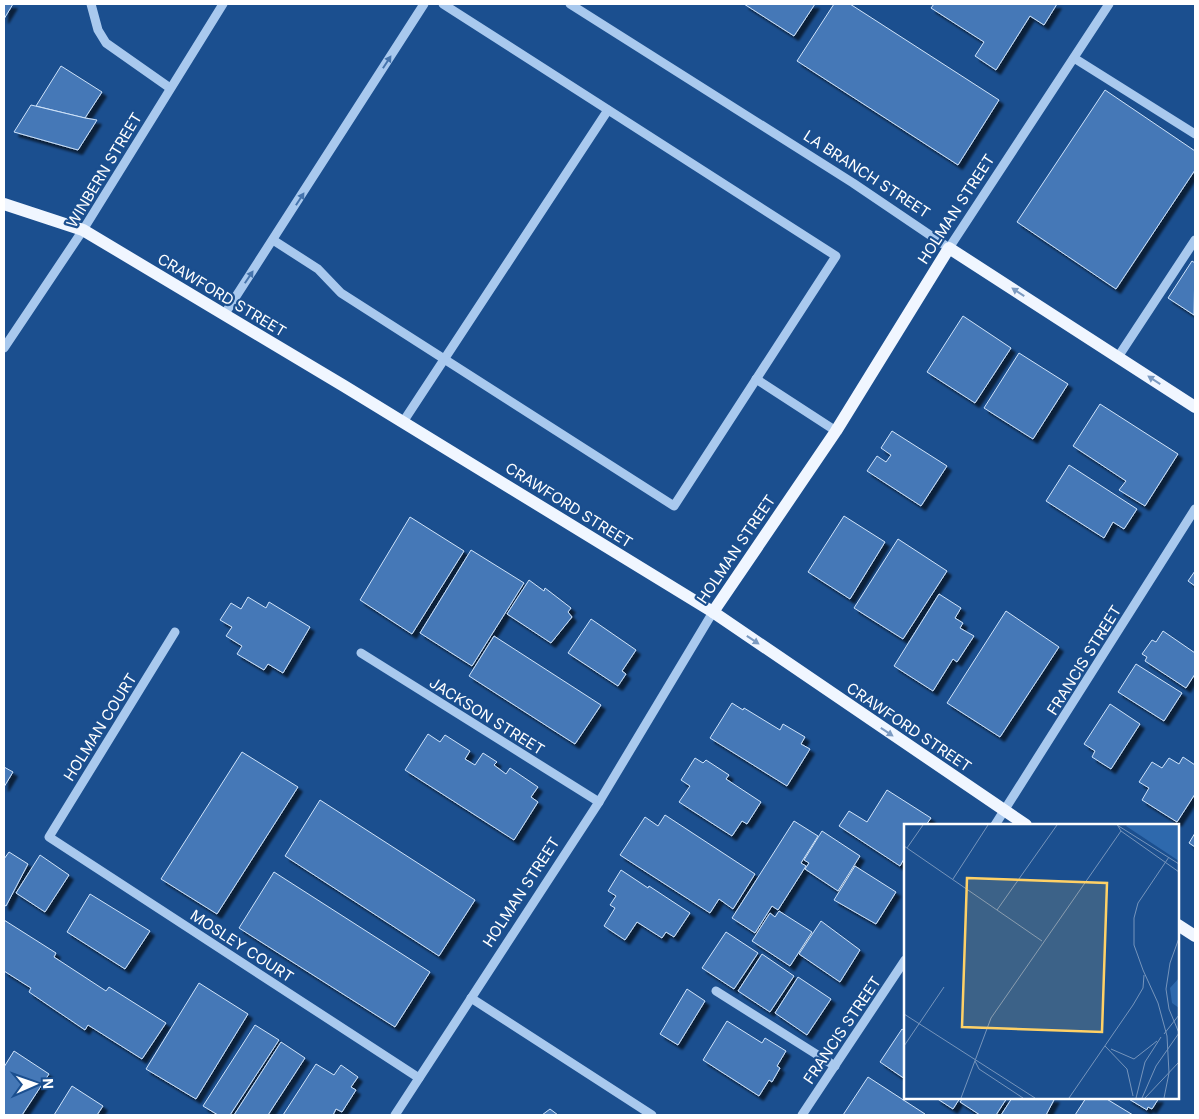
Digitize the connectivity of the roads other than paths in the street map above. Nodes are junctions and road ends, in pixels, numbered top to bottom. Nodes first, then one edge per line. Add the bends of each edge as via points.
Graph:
1 (91, 4) edge
2 (223, 4) edge
3 (424, 4) edge
4 (443, 4) edge
5 (570, 4) edge
6 (1110, 4) edge
7 (1074, 58) junction
8 (170, 88) junction
9 (608, 110) junction
10 (1195, 134) edge
11 (4, 204) edge
12 (84, 230) junction
13 (273, 240) junction
14 (1195, 240) edge
15 (949, 248) junction
16 (224, 314) junction
17 (4, 348) edge
18 (1118, 357) junction
19 (446, 360) junction
20 (756, 379) junction
21 (1195, 407) edge
22 (403, 422) junction
23 (836, 431) junction
24 (1195, 509) edge
25 (713, 612) junction
26 (175, 632) dead end
27 (361, 653) dead end
28 (598, 802) junction
29 (1004, 811) junction
30 (996, 824) edge
31 (1024, 824) edge
32 (49, 837) joint
33 (1179, 926) edge
34 (1195, 936) edge
35 (904, 962) edge
36 (716, 992) dead end
37 (471, 998) junction
38 (835, 1066) junction
39 (419, 1078) junction
40 (395, 1115) edge
41 (652, 1115) edge
42 (802, 1115) edge

1 - 8 street via 98,30 106,43
2 - 8 street, WINBERN STREET
13 -> 3 street
4 - 9 street
5 - 15 street, LA BRANCH STREET via 853,183
6 - 7 street, HOLMAN STREET
7 - 10 street
7 - 15 street, HOLMAN STREET
8 - 12 street, WINBERN STREET
9 - 19 street
9 - 20 street via 836,256
11 - 12 main road, CRAWFORD STREET
12 - 16 main road, CRAWFORD STREET
12 - 17 street, WINBERN STREET
16 -> 13 street
13 - 19 street via 318,269 341,293
14 - 18 street
18 -> 15 main road, LA BRANCH STREET
15 - 23 main road, HOLMAN STREET
16 - 22 main road, CRAWFORD STREET
21 -> 18 main road, LA BRANCH STREET
19 - 20 street via 674,506
19 - 22 street
20 - 23 street
22 - 25 main road, CRAWFORD STREET
23 - 25 main road, HOLMAN STREET
24 - 29 street, FRANCIS STREET
25 - 28 street, HOLMAN STREET
25 -> 29 main road, CRAWFORD STREET
26 - 32 street, HOLMAN COURT
27 - 28 street, JACKSON STREET
28 - 37 street, HOLMAN STREET
29 - 30 street, FRANCIS STREET
29 - 31 main road, CRAWFORD STREET
32 - 39 street, MOSLEY COURT
33 - 34 main road
35 - 38 street, FRANCIS STREET
36 - 38 street
37 - 39 street, HOLMAN STREET
37 - 41 street
38 - 42 street, FRANCIS STREET
39 - 40 street, HOLMAN STREET

